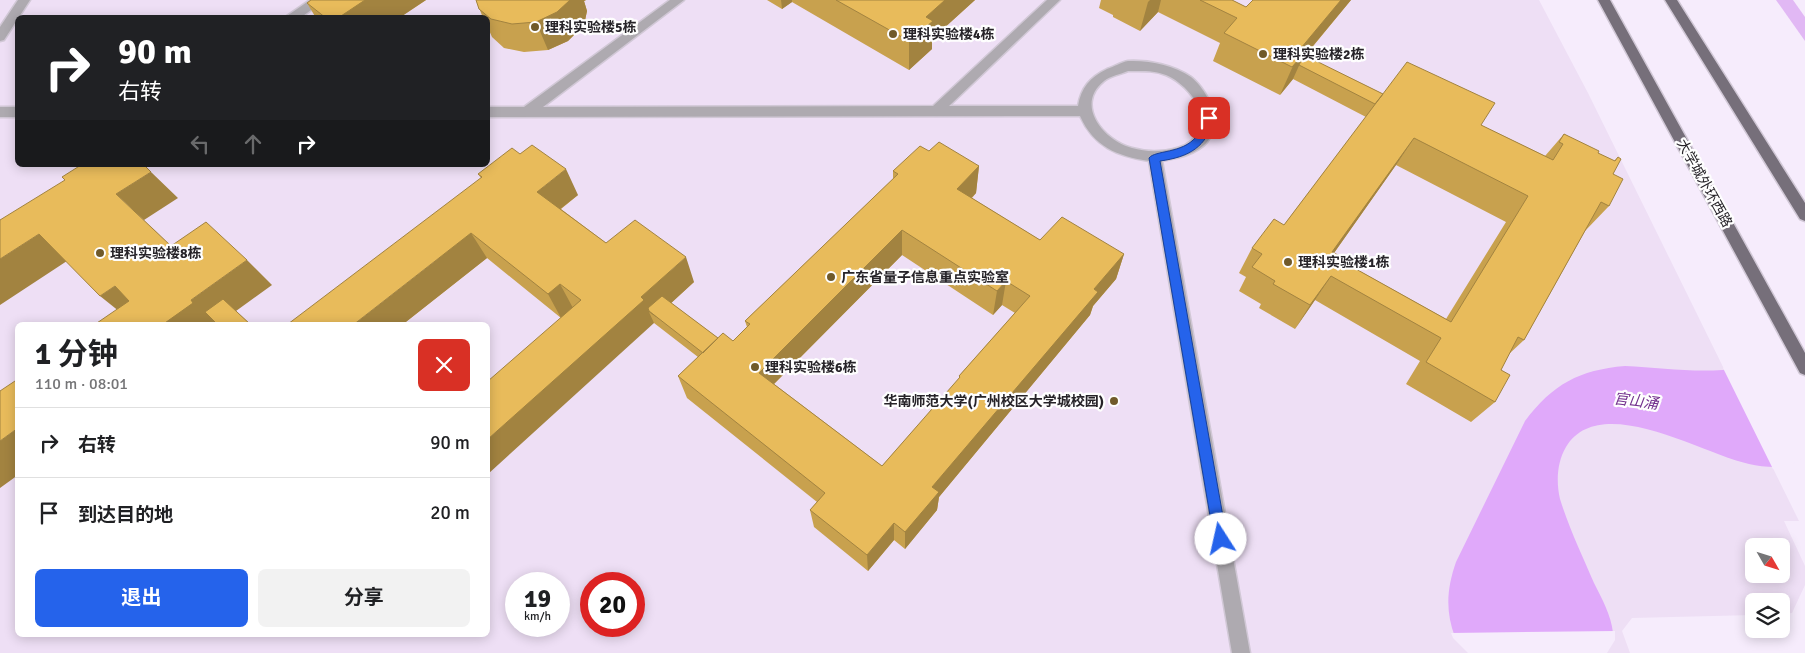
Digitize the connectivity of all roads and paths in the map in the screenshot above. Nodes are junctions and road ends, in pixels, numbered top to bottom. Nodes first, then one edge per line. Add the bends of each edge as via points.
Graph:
1 (24, 0) edge
2 (319, 0) edge
3 (678, 0) edge
4 (1054, 0) edge
5 (1604, 0) edge
6 (1671, 0) edge
7 (295, 15) edge
8 (0, 37) edge
9 (936, 111) junction
10 (1084, 111) junction
11 (0, 112) edge
12 (15, 112) edge
13 (490, 112) edge
14 (527, 112) junction
15 (1154, 158) junction
16 (1805, 215) edge
17 (1805, 368) edge
18 (1241, 653) edge

1 - 8 lane
2 - 7 lane
3 - 14 lane
4 - 9 lane
5 - 17 main road, 大学城外环西路
6 - 16 main road
9 - 10 lane
9 - 14 lane
10 - 15 lane via 1088,123 1107,144 1130,154
10 - 15 lane via 1090,87 1112,70 1127,66 1152,67 1176,74 1189,82 1206,105 1209,118 1206,130 1187,150
11 - 12 lane
13 - 14 lane
15 - 18 lane

